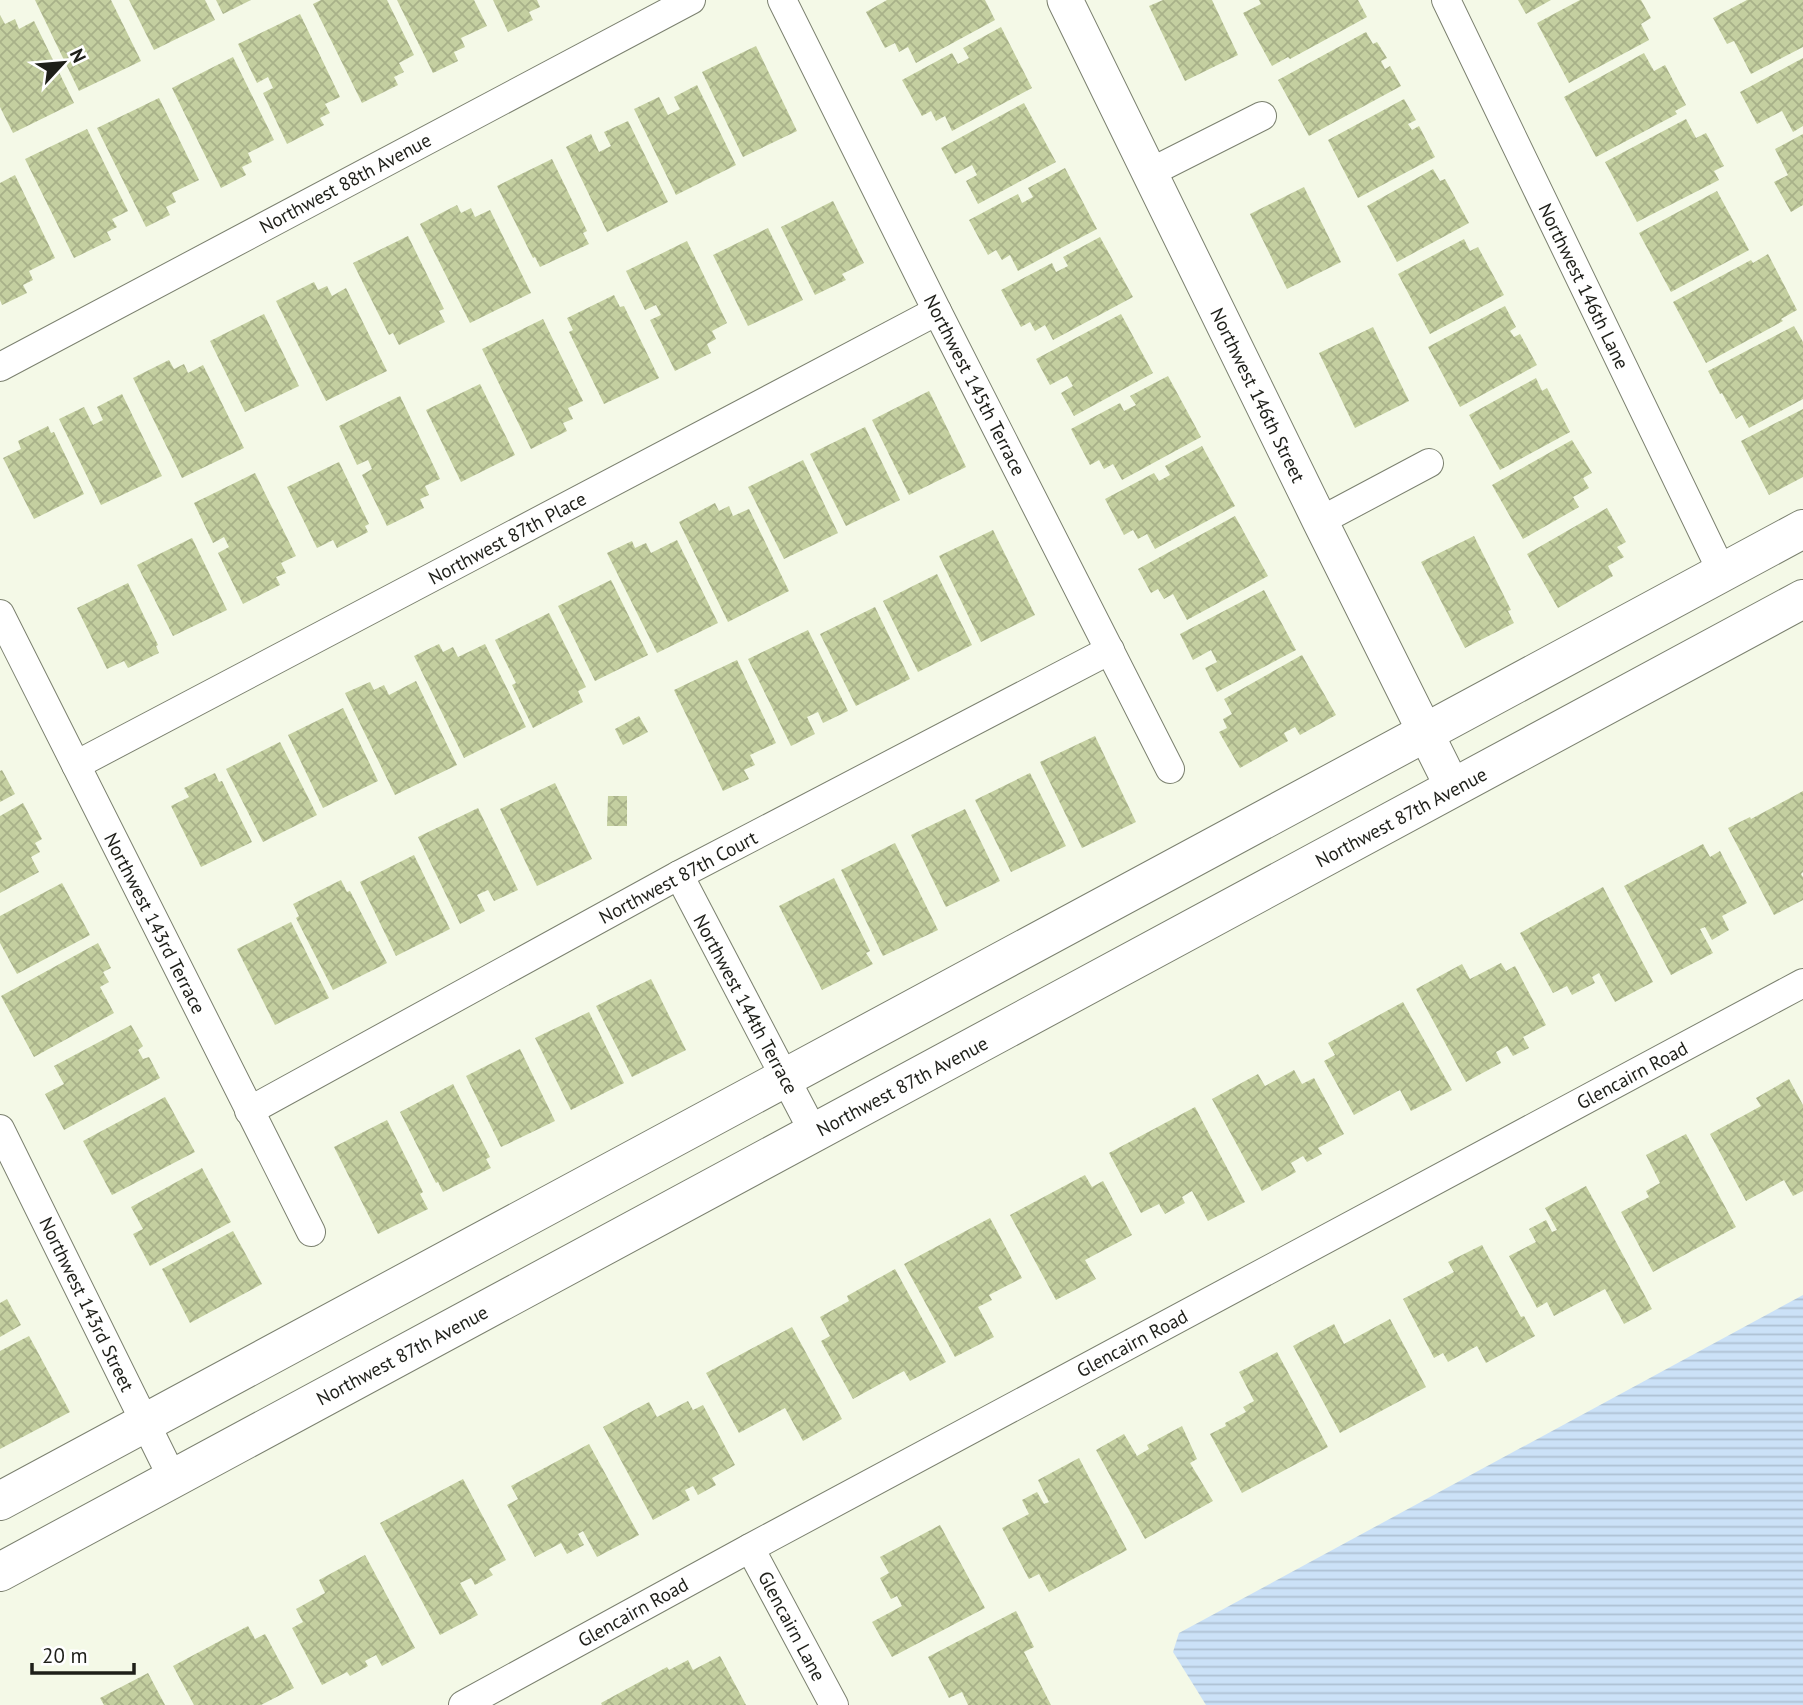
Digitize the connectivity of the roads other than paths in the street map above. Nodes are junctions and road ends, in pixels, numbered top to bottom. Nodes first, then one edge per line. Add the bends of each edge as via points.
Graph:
1 (691, 0) edge
2 (782, 0) edge
3 (1065, 0) edge
4 (1446, 0) edge
5 (1262, 116) dead end
6 (1149, 173) junction
7 (937, 311) junction
8 (0, 367) edge
9 (1429, 463) dead end
10 (1320, 521) junction
11 (1803, 529) edge
12 (1722, 572) junction
13 (1803, 599) edge
14 (0, 614) edge
15 (1110, 650) junction
16 (1425, 733) junction
17 (76, 765) junction
18 (1170, 769) dead end
19 (1453, 788) junction
20 (679, 875) junction
21 (1803, 984) edge
22 (785, 1077) junction
23 (249, 1111) junction
24 (0, 1129) edge
25 (814, 1133) junction
26 (311, 1232) dead end
27 (145, 1422) junction
28 (173, 1479) junction
29 (0, 1501) edge
30 (750, 1548) junction
31 (0, 1572) edge
32 (463, 1705) edge
33 (834, 1705) edge

1 - 8 street, Northwest 88th Avenue
2 - 7 street, Northwest 145th Terrace
3 - 6 street, Northwest 146th Street
4 - 12 street, Northwest 146th Lane
5 - 6 street
6 - 10 street, Northwest 146th Street
7 - 15 street, Northwest 145th Terrace
7 - 17 street, Northwest 87th Place
9 - 10 street
10 - 16 street, Northwest 146th Street
11 - 12 main road
12 - 16 main road
13 - 19 main road, Northwest 87th Avenue
14 - 17 street, Northwest 143rd Terrace
15 - 18 street, Northwest 145th Terrace
15 - 20 street, Northwest 87th Court
16 - 19 street, Northwest 146th Street
16 - 22 main road
17 - 23 street, Northwest 143rd Terrace
19 - 25 main road, Northwest 87th Avenue
20 - 22 street, Northwest 144th Terrace
20 - 23 street, Northwest 87th Court
21 - 30 street, Glencairn Road
22 - 25 street, Northwest 144th Terrace
22 - 27 main road
23 - 26 street, Northwest 143rd Terrace
24 - 27 street, Northwest 143rd Street
25 - 28 main road, Northwest 87th Avenue
27 - 28 street, Northwest 143rd Street
27 - 29 main road
28 - 31 main road, Northwest 87th Avenue
30 - 32 street, Glencairn Road
30 - 33 street, Glencairn Lane

